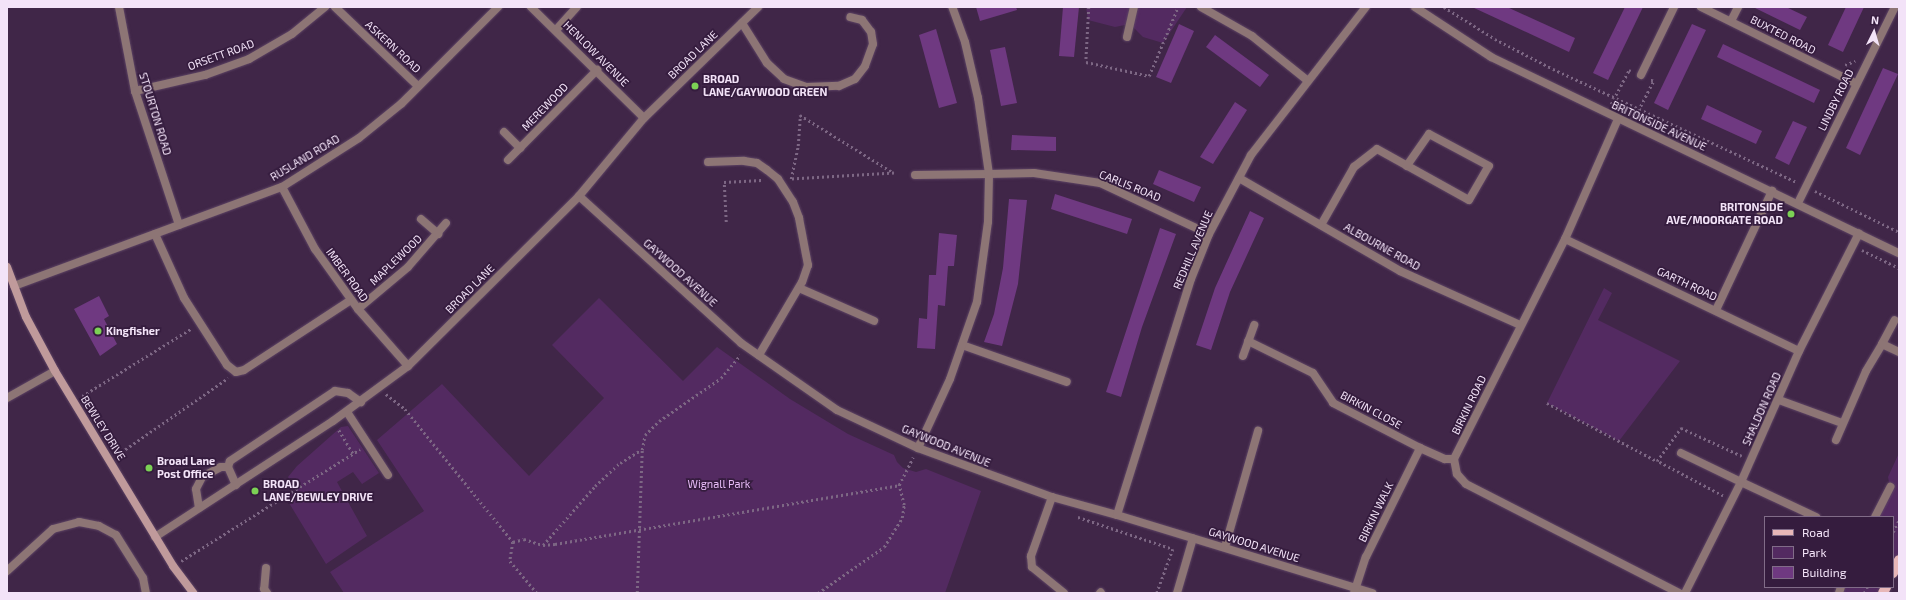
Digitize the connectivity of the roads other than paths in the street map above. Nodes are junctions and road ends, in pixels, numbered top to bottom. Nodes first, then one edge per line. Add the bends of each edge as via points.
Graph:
1 (119, 7) edge
2 (325, 7) edge
3 (334, 7) edge
4 (498, 7) edge
5 (532, 7) edge
6 (577, 7) edge
7 (758, 7) edge
8 (952, 7) edge
9 (1134, 7) edge
10 (1201, 7) edge
11 (1366, 7) edge
12 (1415, 7) edge
13 (1674, 7) edge
14 (1701, 7) edge
15 (1738, 7) edge
16 (1895, 7) edge
17 (850, 17) dead end
18 (1731, 21) junction
19 (742, 23) junction
20 (556, 30) junction
21 (1127, 37) dead end
22 (596, 70) junction
23 (1641, 75) road end
24 (1307, 80) junction
25 (1855, 83) junction
26 (418, 86) junction
27 (135, 91) junction
28 (644, 118) junction
29 (1618, 119) junction
30 (504, 132) dead end
31 (520, 148) junction
32 (508, 160) dead end
33 (708, 162) dead end
34 (1407, 166) junction
35 (989, 174) junction
36 (916, 175) dead end
37 (1239, 178) junction
38 (282, 187) junction
39 (1772, 191) junction
40 (579, 196) junction
41 (1798, 203) junction
42 (421, 219) dead end
43 (446, 223) dead end
44 (179, 225) junction
45 (1321, 225) junction
46 (155, 234) junction
47 (438, 234) junction
48 (1209, 234) junction
49 (1859, 234) junction
50 (1565, 239) junction
51 (1899, 252) edge
52 (7, 267) edge
53 (14, 286) junction
54 (799, 288) junction
55 (351, 300) junction
56 (358, 309) junction
57 (1716, 310) junction
58 (874, 320) dead end
59 (1895, 320) dead end
60 (1254, 325) dead end
61 (1520, 325) junction
62 (1248, 341) junction
63 (1882, 344) junction
64 (962, 345) junction
65 (1799, 351) junction
66 (1899, 352) edge
67 (759, 355) junction
68 (1243, 356) dead end
69 (408, 366) junction
70 (55, 371) junction
71 (1067, 382) dead end
72 (7, 398) edge
73 (1779, 400) junction
74 (362, 402) junction
75 (347, 412) junction
76 (1842, 423) junction
77 (1258, 431) dead end
78 (1836, 440) dead end
79 (918, 448) junction
80 (1420, 448) junction
81 (1681, 453) dead end
82 (1454, 459) junction
83 (228, 467) junction
84 (388, 475) dead end
85 (1741, 482) junction
86 (236, 485) junction
87 (1890, 487) dead end
88 (1052, 497) junction
89 (199, 508) junction
90 (1117, 515) junction
91 (1814, 516) edge
92 (1876, 516) edge
93 (155, 536) junction
94 (1193, 538) junction
95 (1225, 547) junction
96 (1899, 560) edge
97 (266, 568) dead end
98 (7, 571) edge
99 (1894, 571) edge
100 (1354, 590) edge
101 (264, 592) edge
102 (146, 593) edge
103 (193, 593) edge
104 (1064, 593) edge
105 (1176, 593) edge
106 (1372, 593) edge
107 (1678, 593) edge
108 (1685, 593) edge

1 - 27 street, STOURTON ROAD
2 - 27 street, ORSETT ROAD via 292,34 249,59 205,75
3 - 26 street, ASKERN ROAD
4 - 26 street, RUSLAND ROAD
5 - 20 street, HENLOW AVENUE
6 - 20 street
7 - 19 street, BROAD LANE
8 - 35 street via 965,42 978,98
9 - 21 street
10 - 24 street via 1252,36
11 - 24 street, REDHILL AVENUE
12 - 29 street, BRITONSIDE AVENUE via 1492,57
13 - 23 street
14 - 18 street, BUXTED ROAD
15 - 18 street
16 - 25 street, LINDBY ROAD
17 - 19 street via 862,20 871,32 873,44 865,66 855,79 839,86 806,87 784,79 763,58
18 - 25 street, BUXTED ROAD
19 - 28 street, BROAD LANE
20 - 22 street, HENLOW AVENUE
22 - 28 street, HENLOW AVENUE
22 - 31 street, MEREWOOD
24 - 37 street, REDHILL AVENUE via 1251,155
25 - 41 street, LINDBY ROAD
26 - 38 street, RUSLAND ROAD via 402,103 359,138
27 - 44 street, STOURTON ROAD
28 - 40 street, BROAD LANE
29 - 39 street, BRITONSIDE AVENUE
29 - 50 street, BIRKIN ROAD
30 - 31 street
31 - 32 street, MEREWOOD
33 - 54 street via 757,163 778,179 793,202 808,265
34 - 34 street via 1469,200 1489,166 1429,134
34 - 45 street via 1377,149 1354,167
35 - 36 street, CARLIS ROAD
35 - 48 street, CARLIS ROAD via 1034,173 1100,183
35 - 64 street via 988,222 977,302
37 - 45 street, ALBOURNE ROAD
37 - 48 street, REDHILL AVENUE
38 - 44 street, RUSLAND ROAD
38 - 55 street, IMBER ROAD via 314,249
39 - 41 street, BRITONSIDE AVENUE
39 - 57 street
40 - 67 street, GAYWOOD AVENUE
40 - 69 street, BROAD LANE
41 - 49 street, BRITONSIDE AVENUE
42 - 47 street
43 - 47 street, MAPLEWOOD
44 - 46 street, RUSLAND ROAD
45 - 61 street, ALBOURNE ROAD via 1400,271
46 - 53 street, RUSLAND ROAD
46 - 55 street via 174,279 200,324 227,365 236,372 244,370
47 - 56 street, MAPLEWOOD via 408,267
48 - 90 street, REDHILL AVENUE via 1188,287
49 - 51 street, BRITONSIDE AVENUE
49 - 65 street, SHALDON ROAD
50 - 57 street, GARTH ROAD
50 - 61 street, BIRKIN ROAD
52 - 53 street, BEWLEY DRIVE
53 - 70 street, BEWLEY DRIVE via 26,317
54 - 58 street
54 - 67 street
55 - 56 street, IMBER ROAD
56 - 69 street, IMBER ROAD
57 - 65 street, GARTH ROAD
59 - 63 street
60 - 62 street
61 - 82 street, BIRKIN ROAD
62 - 68 street
62 - 80 street, BIRKIN CLOSE via 1313,373 1333,403
63 - 66 street
63 - 76 street via 1866,371
64 - 71 street
64 - 79 street via 950,379
65 - 73 street, SHALDON ROAD
67 - 79 street, GAYWOOD AVENUE via 837,410
69 - 74 street, BROAD LANE
70 - 72 street
70 - 93 street, BEWLEY DRIVE
73 - 76 street
73 - 85 street, SHALDON ROAD
74 - 75 street, BROAD LANE
74 - 83 street via 348,393 335,390 230,461
75 - 84 street
75 - 86 street, BROAD LANE
76 - 78 street
77 - 95 street
79 - 88 street, GAYWOOD AVENUE
80 - 82 street, BIRKIN CLOSE via 1445,459
80 - 100 street, BIRKIN WALK via 1366,557
81 - 85 street
82 - 107 street via 1457,474 1466,484
83 - 86 street
83 - 89 street via 221,467 202,477 196,488
85 - 91 street
85 - 108 street, SHALDON ROAD
86 - 89 street, BROAD LANE
87 - 92 street
88 - 90 street, GAYWOOD AVENUE
88 - 104 street via 1031,556 1032,567
89 - 93 street, BROAD LANE
90 - 94 street, GAYWOOD AVENUE
93 - 103 street, BEWLEY DRIVE
94 - 95 street, GAYWOOD AVENUE
94 - 105 street
95 - 100 street, GAYWOOD AVENUE
96 - 99 main road
97 - 101 street
98 - 102 street via 52,529 79,522 99,526 116,535 143,578
100 - 106 street, GAYWOOD AVENUE

